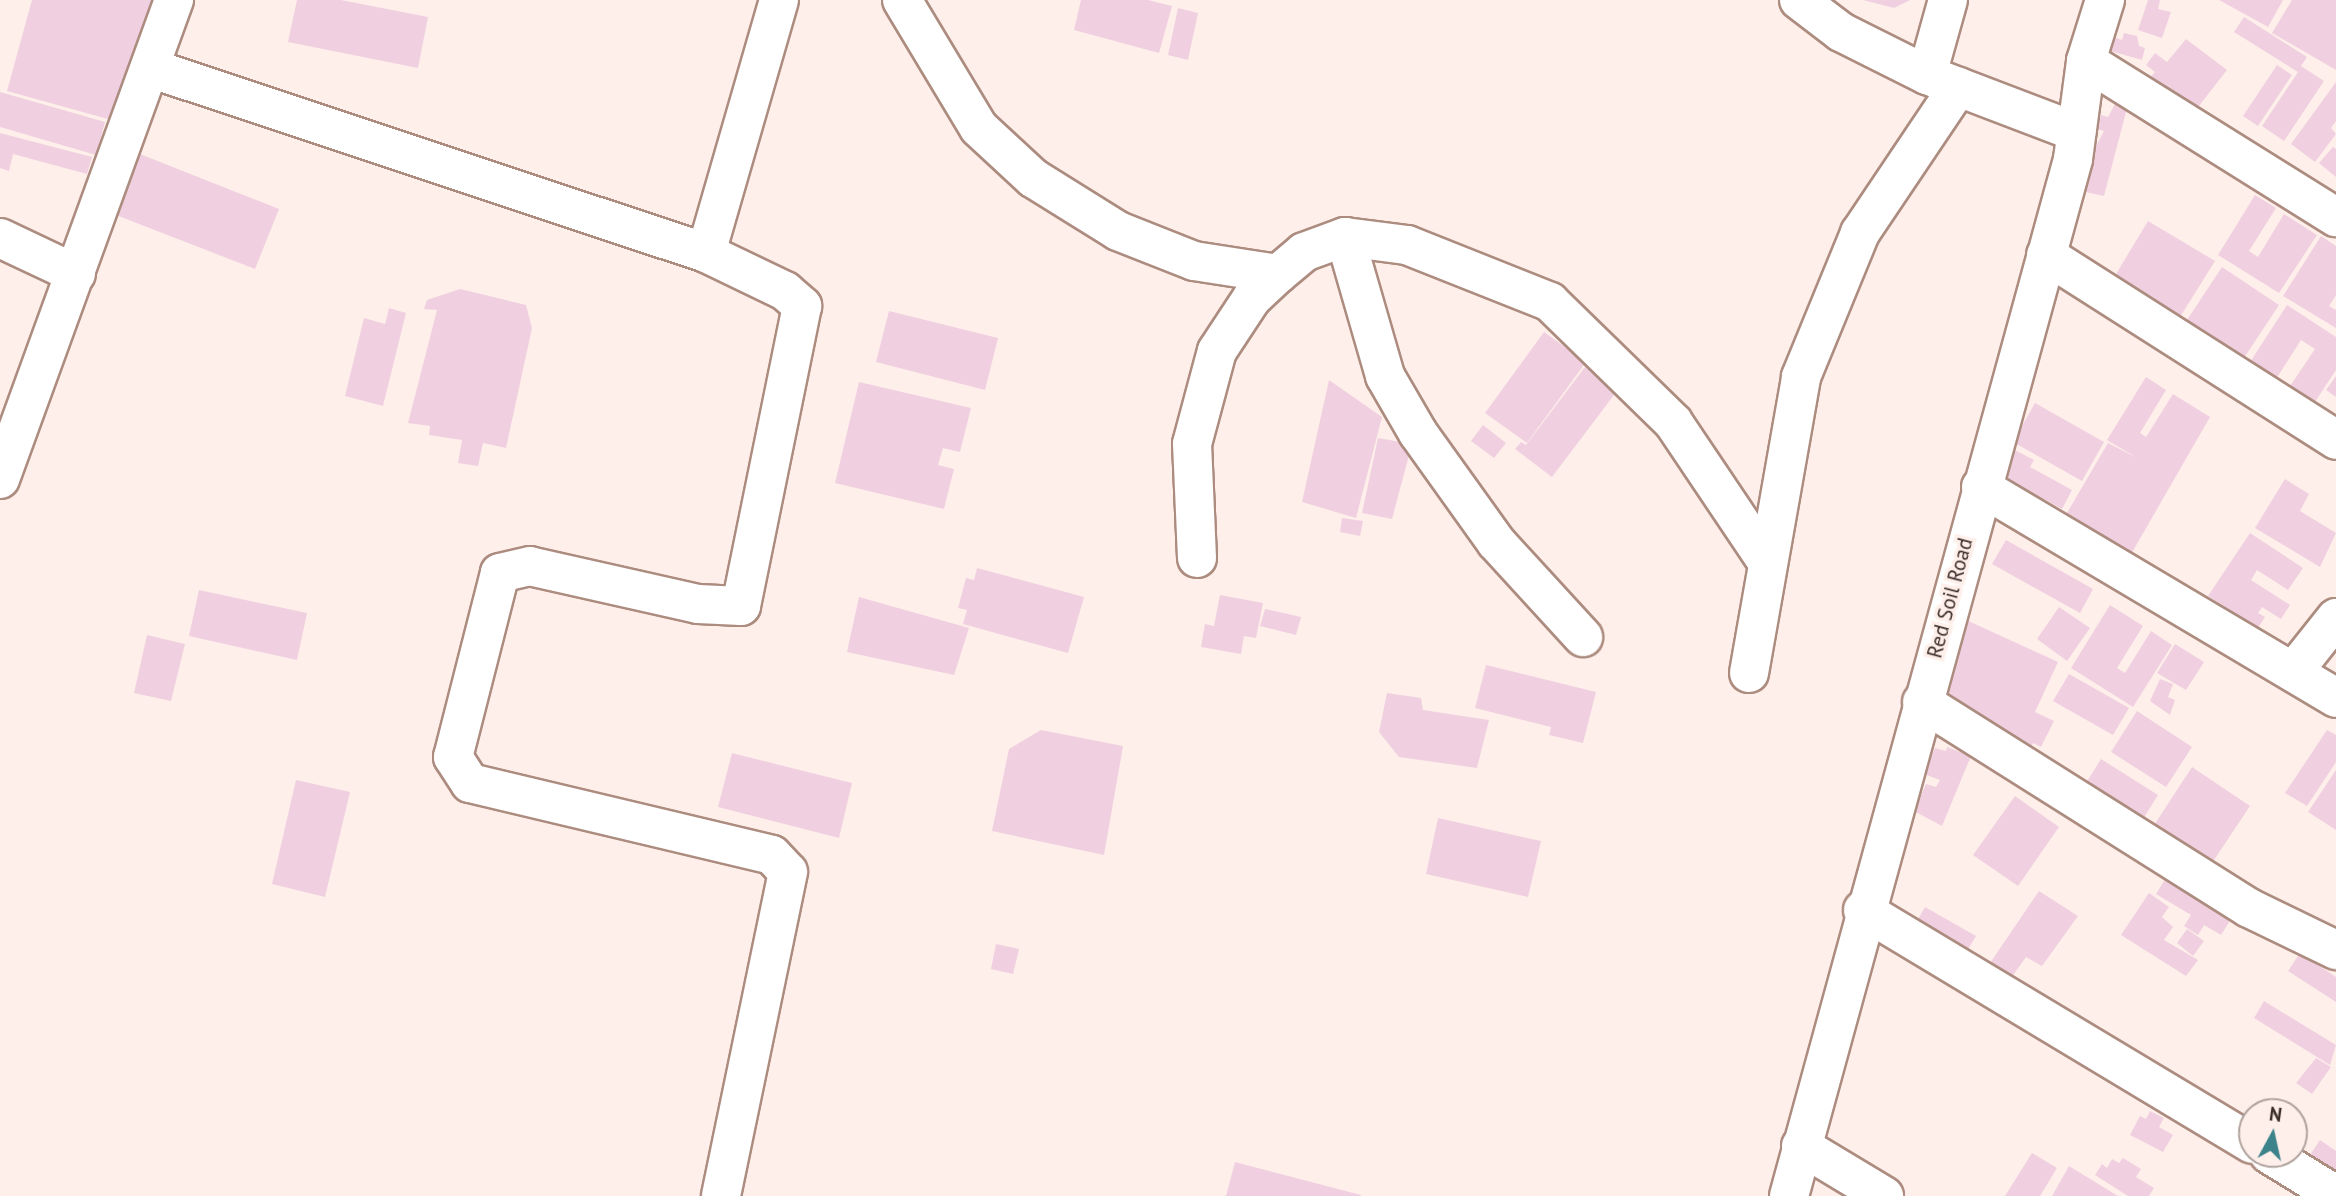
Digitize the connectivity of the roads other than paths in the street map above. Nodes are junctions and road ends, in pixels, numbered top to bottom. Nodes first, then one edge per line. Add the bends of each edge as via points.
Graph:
1 (174, 0) edge
2 (779, 0) edge
3 (902, 0) edge
4 (1799, 0) edge
5 (1948, 0) edge
6 (2105, 0) edge
7 (2086, 61) junction
8 (150, 68) junction
9 (1942, 81) junction
10 (2076, 132) junction
11 (2336, 217) edge
12 (1345, 237) junction
13 (0, 238) edge
14 (706, 253) junction
15 (2046, 255) junction
16 (76, 274) junction
17 (1278, 274) junction
18 (2336, 440) edge
19 (0, 479) edge
20 (1981, 487) junction
21 (1197, 558) dead end
22 (1767, 562) junction
23 (2336, 618) edge
24 (1583, 637) dead end
25 (2293, 672) junction
26 (1749, 673) dead end
27 (2336, 698) edge
28 (1922, 702) junction
29 (1863, 910) junction
30 (2336, 950) edge
31 (2238, 1136) edge
32 (1801, 1146) junction
33 (2292, 1168) edge
34 (2336, 1195) edge
35 (721, 1196) edge
36 (1788, 1196) edge
37 (1884, 1196) edge

1 - 8 street
2 - 14 street
3 - 17 street via 979,128 1033,178 1118,231 1181,256
4 - 9 street via 1840,32
5 - 9 street
6 - 7 street, Red Soil Road
7 - 10 street, Red Soil Road
7 - 11 street
8 - 14 street
8 - 16 street
9 - 10 street
9 - 22 street via 1860,233 1801,377
10 - 15 street, Red Soil Road
12 - 17 street via 1304,252
12 - 22 street via 1407,245 1550,302 1674,422
12 - 24 street via 1385,376 1496,542
13 - 16 street
14 - 35 street via 785,291 802,306 741,606 698,604 530,566 500,573 453,757 470,783 772,855 788,872
15 - 18 street
15 - 20 street, Red Soil Road
16 - 19 street
17 - 21 street via 1252,298 1217,351 1192,444
20 - 25 street
20 - 28 street, Red Soil Road
22 - 26 street
23 - 25 street
25 - 27 street
28 - 29 street, Red Soil Road
28 - 30 street via 2249,908
29 - 31 street
29 - 32 street, Red Soil Road
32 - 36 street, Red Soil Road
32 - 37 street
33 - 34 street

